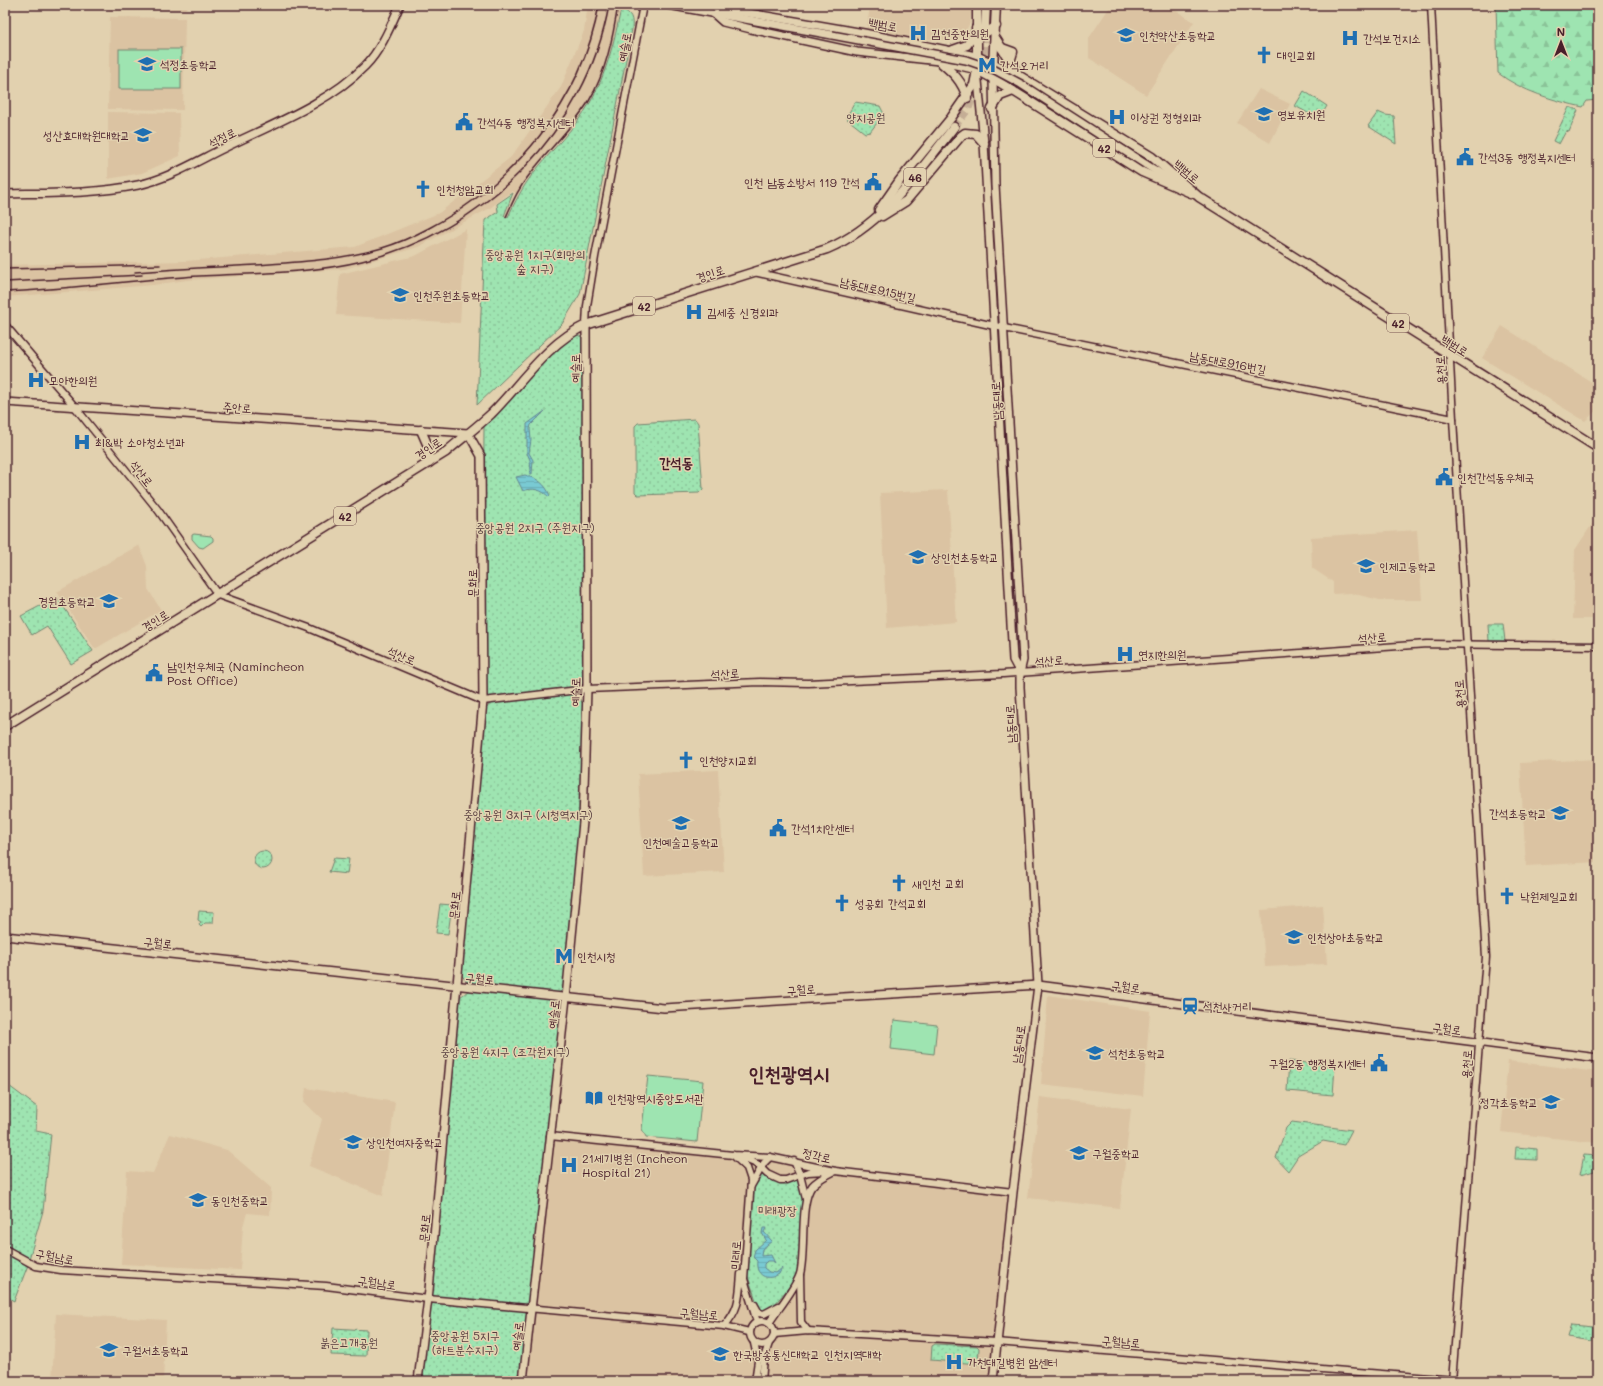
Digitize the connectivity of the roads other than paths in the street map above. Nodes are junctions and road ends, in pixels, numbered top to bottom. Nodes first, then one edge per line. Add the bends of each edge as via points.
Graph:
1 (400, 5) edge
2 (642, 5) edge
3 (668, 5) edge
4 (977, 5) edge
5 (986, 5) edge
6 (996, 5) edge
7 (1431, 5) edge
8 (714, 14) junction
9 (985, 26) tunnel mouth
10 (996, 26) junction
11 (976, 30) junction
12 (996, 40) junction
13 (953, 50) junction
14 (976, 56) junction
15 (939, 60) junction
16 (994, 63) junction
17 (977, 70) junction
18 (1018, 74) junction
19 (993, 78) junction
20 (1013, 91) junction
21 (967, 98) junction
22 (992, 109) junction
23 (950, 126) junction
24 (961, 136) junction
25 (984, 143) junction
26 (5, 194) edge
27 (1199, 197) junction
28 (871, 223) junction
29 (753, 272) junction
30 (5, 325) edge
31 (586, 325) junction
32 (999, 326) junction
33 (1451, 356) junction
34 (5, 402) edge
35 (75, 407) junction
36 (1454, 419) junction
37 (421, 430) junction
38 (468, 433) junction
39 (1598, 448) edge
40 (428, 463) junction
41 (218, 595) junction
42 (1467, 644) junction
43 (1598, 646) edge
44 (1020, 673) junction
45 (587, 689) junction
46 (483, 701) junction
47 (5, 726) edge
48 (5, 936) edge
49 (1038, 985) junction
50 (457, 986) junction
51 (566, 998) junction
52 (1478, 1043) junction
53 (1598, 1058) edge
54 (550, 1136) junction
55 (733, 1155) junction
56 (770, 1158) junction
57 (794, 1161) junction
58 (762, 1167) junction
59 (835, 1171) junction
60 (800, 1175) junction
61 (751, 1187) junction
62 (1013, 1192) junction
63 (806, 1201) junction
64 (5, 1249) edge
65 (744, 1268) junction
66 (800, 1274) junction
67 (750, 1299) junction
68 (428, 1300) junction
69 (782, 1304) junction
70 (531, 1310) junction
71 (757, 1322) junction
72 (769, 1323) junction
73 (724, 1326) junction
74 (808, 1331) junction
75 (749, 1332) junction
76 (774, 1334) junction
77 (997, 1342) junction
78 (754, 1343) junction
79 (769, 1343) junction
80 (1452, 1380) edge
81 (418, 1381) edge
82 (523, 1381) edge
83 (755, 1381) edge
84 (762, 1381) edge
85 (993, 1381) edge
86 (1466, 1381) edge

1 - 26 main road, 석정로 via 384,38 366,65 342,84 292,115 189,165 140,185 101,192
2 - 31 street, 예술로 via 587,306
3 - 8 main road, 백범로
4 - 11 main road, 경인로
5 - 9 main road
6 - 10 main road, 남동대로
7 - 33 street, 용천로
8 - 13 main road, 백범로 via 727,10 737,11
8 - 15 main road, 백범로 via 723,22 857,52
8 - 27 main road, 백범로, bridge via 966,60 995,70
10 - 11 main road via 987,32
10 - 12 main road, 남동대로
11 - 13 main road via 967,45
11 - 14 main road, 경인로
12 - 16 main road, 남동대로
12 - 18 main road
13 - 14 main road, 백범로
14 - 16 main road, 백범로 / 42
14 - 17 main road, 경인로
15 - 17 main road, 백범로
15 - 21 main road via 964,86
16 - 18 main road, 백범로 / 42
16 - 19 main road, 남동대로
17 - 19 main road, 백범로 / 42
17 - 21 main road, 경인로 via 974,86
17 - 25 main road
18 - 27 main road, 백범로 / 42 via 1152,157
19 - 20 main road, 백범로 / 42
19 - 22 main road, 남동대로
20 - 22 main road via 1000,96
20 - 27 main road, 백범로 / 42 via 1142,172
21 - 23 main road, 경인로
22 - 32 main road, 남동대로
23 - 24 main road via 951,122 956,124
23 - 28 main road, 경인로 / 46 via 907,187
24 - 25 main road via 965,133 976,134
24 - 28 main road, 경인로 / 42 via 906,202
25 - 32 main road
27 - 33 main road, 백범로 / 42
28 - 29 main road, 경인로 / 42 via 852,237 833,246
29 - 31 main road, 경인로 / 42
29 - 32 street, 남동대로915번길
30 - 35 street, 석산로
31 - 38 main road, 경인로 / 42 via 567,334 490,414
31 - 45 main road, 예술로
32 - 36 street, 남동대로916번길
32 - 44 main road, 남동대로 via 1023,660
32 - 44 main road via 1013,660
33 - 36 street, 용천로
33 - 39 main road, 백범로 / 42
34 - 35 main road, 주안로
35 - 37 main road, 주안로
35 - 41 street, 석산로 via 158,510
36 - 42 street, 용천로
37 - 38 main road, 주안로
37 - 40 main road via 428,446
38 - 40 main road, 경인로 / 42
38 - 46 main road, 문화로 via 481,456
40 - 41 main road, 경인로 / 42
41 - 46 street, 석산로 via 309,628
41 - 47 main road, 경인로 / 42
42 - 43 street, 석산로
42 - 44 street, 석산로 via 1427,644
42 - 52 street, 용천로 via 1486,957
44 - 45 street, 석산로 via 822,683 760,682
44 - 49 main road, 남동대로
45 - 46 street, 석산로
45 - 51 main road, 예술로 via 583,822
46 - 50 main road, 문화로
48 - 50 main road, 구월로
49 - 51 main road, 구월로 via 676,1008
49 - 52 main road, 구월로
49 - 62 main road, 남동대로
50 - 51 main road, 구월로
50 - 68 main road, 문화로
51 - 54 main road, 예술로
52 - 53 main road, 구월로
52 - 80 street, 용천로
54 - 55 street, 정각로
54 - 70 main road, 예술로
55 - 56 street, 정각로
55 - 58 street, 정각로
55 - 61 street via 750,1173
56 - 57 street, 정각로
56 - 58 street
57 - 59 street, 정각로
57 - 60 street
58 - 60 street, 정각로 via 768,1174 780,1180
58 - 61 street
59 - 60 street, 정각로 via 808,1172
59 - 62 street
59 - 63 street via 813,1184
60 - 63 street
61 - 65 street, 미래로
62 - 77 main road, 남동대로
63 - 66 street
64 - 68 street, 구월남로 via 36,1266 60,1270 326,1286
65 - 67 street, 미래로 via 744,1279
65 - 73 street via 738,1306
66 - 69 street
66 - 74 street via 801,1322
67 - 69 street via 760,1313 764,1314
67 - 71 street, 미래로
68 - 70 street, 구월남로
68 - 81 main road, 문화로
69 - 72 street
70 - 73 street, 구월남로
70 - 82 main road, 예술로
71 - 72 street
71 - 75 street
72 - 76 street
73 - 75 street, 구월남로
74 - 76 street, 구월남로
74 - 77 street, 구월남로
75 - 78 street
76 - 79 street
77 - 80 street, 구월남로
77 - 85 main road, 남동대로
78 - 79 street
78 - 83 street via 758,1361
79 - 84 street via 764,1358
80 - 86 street, 구월남로

